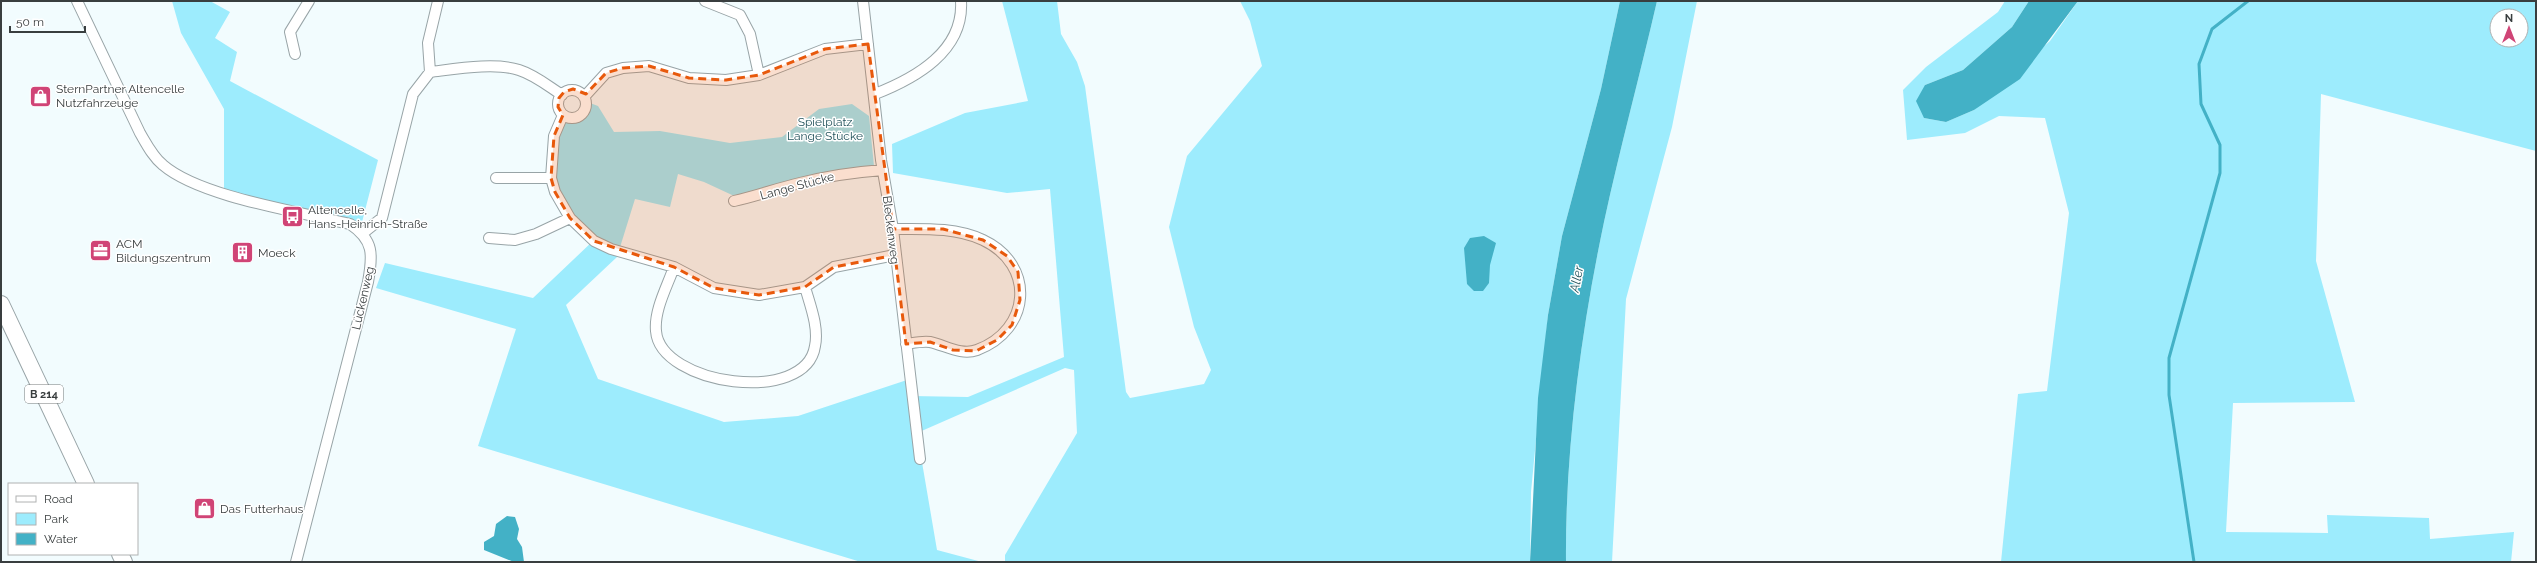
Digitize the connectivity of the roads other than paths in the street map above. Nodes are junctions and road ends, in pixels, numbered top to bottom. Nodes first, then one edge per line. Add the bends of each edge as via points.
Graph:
1 (77, 1) edge
2 (309, 1) edge
3 (438, 1) edge
4 (704, 1) edge
5 (863, 1) edge
6 (961, 1) edge
7 (868, 44) junction
8 (295, 54) dead end
9 (430, 72) junction
10 (759, 75) junction
11 (875, 94) junction
12 (562, 95) junction
13 (584, 96) junction
14 (563, 115) junction
15 (883, 170) junction
16 (496, 178) dead end
17 (551, 178) junction
18 (734, 201) dead end
19 (570, 218) junction
20 (893, 229) junction
21 (363, 232) junction
22 (489, 238) dead end
23 (895, 255) junction
24 (674, 267) junction
25 (805, 287) junction
26 (1, 304) edge
27 (906, 344) junction
28 (920, 459) dead end
29 (86, 483) edge
30 (296, 562) edge

1 - 21 street via 140,134 152,153 164,165 198,186 350,224
2 - 8 street via 290,32
3 - 9 street via 428,43
4 - 10 street via 740,15 750,34
5 - 7 street, Bleckenweg
6 - 11 street via 962,16 950,44 902,84
7 - 10 street via 825,49
7 - 11 street, Bleckenweg
9 - 12 street via 476,67 518,70 538,78
9 - 21 street via 413,94 382,218
10 - 13 street via 726,80 689,78 649,66 623,68 606,73
11 - 15 street, Bleckenweg
12 - 13 street via 573,89
12 - 14 street via 558,107
13 - 14 street via 587,105 580,116 571,118
14 - 17 street via 554,136
15 - 18 street, Lange Stücke via 846,173
15 - 20 street, Bleckenweg
16 - 17 street
17 - 19 street via 555,192
19 - 22 street via 536,234 515,240
19 - 24 street via 594,241 604,246
20 - 23 street, Bleckenweg
20 - 27 street via 943,229 983,240 1007,256 1018,272 1020,300 1012,325 997,340 976,351 953,350 930,342
21 - 30 street, Lückenweg via 371,250 372,264
23 - 25 street via 834,267
23 - 27 street, Bleckenweg
24 - 25 street via 714,288 759,295
24 - 25 street via 657,317 656,332 665,353 680,366 702,374 739,381 771,382 796,375 807,362 815,347 814,321
26 - 29 main road, B 214
27 - 28 street, Bleckenweg

